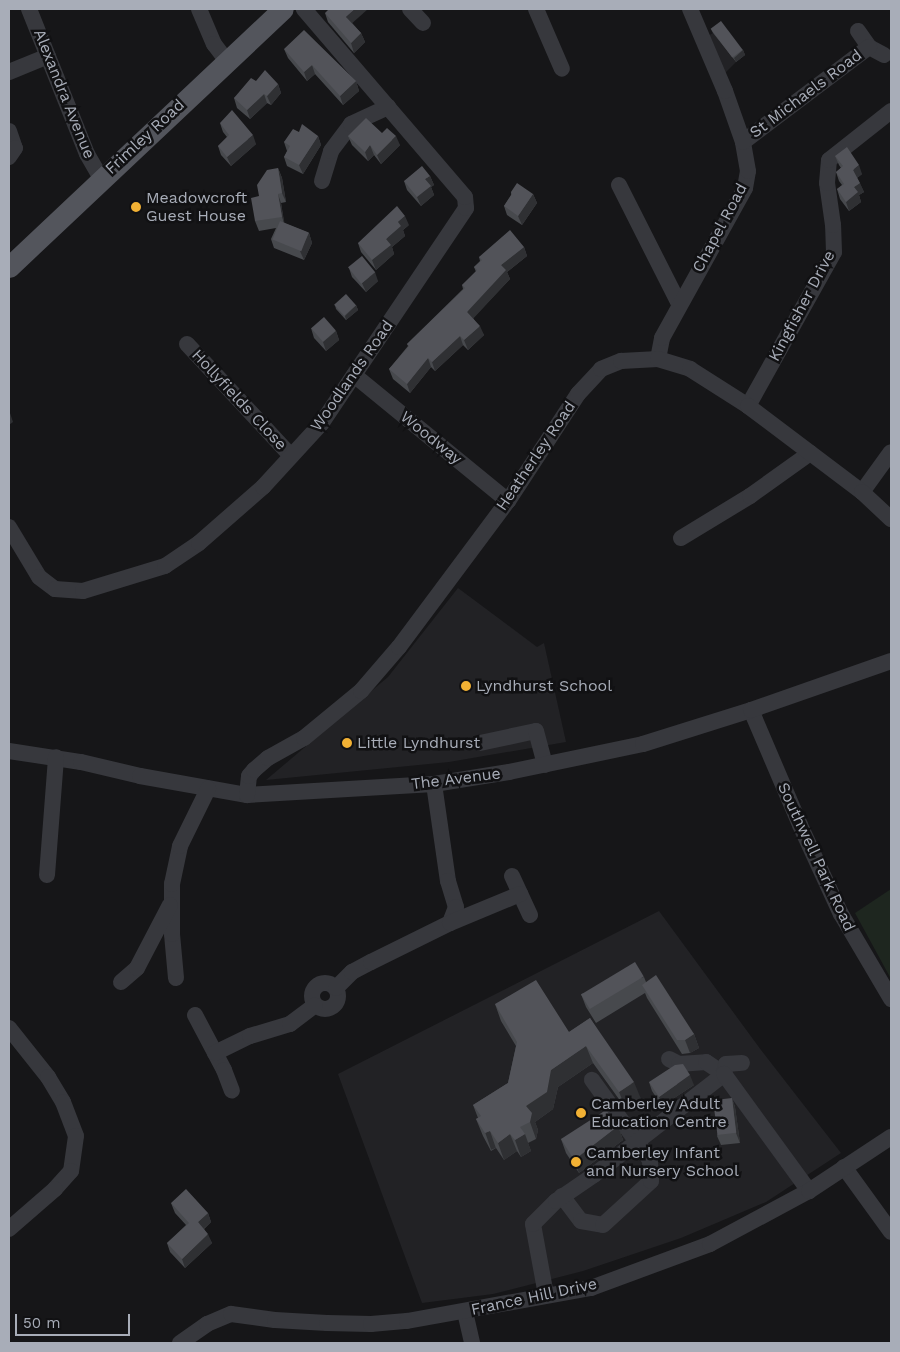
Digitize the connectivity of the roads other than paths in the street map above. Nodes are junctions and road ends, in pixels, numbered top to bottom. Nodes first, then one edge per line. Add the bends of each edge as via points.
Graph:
1 (29, 9) edge
2 (199, 9) edge
3 (283, 9) edge
4 (304, 9) edge
5 (410, 9) edge
6 (536, 9) edge
7 (690, 9) edge
8 (423, 23) dead end
9 (858, 31) dead end
10 (869, 46) junction
11 (884, 55) dead end
12 (48, 56) junction
13 (226, 61) junction
14 (562, 68) dead end
15 (9, 72) edge
16 (388, 107) junction
17 (891, 111) edge
18 (9, 131) edge
19 (743, 142) junction
20 (9, 157) edge
21 (101, 178) junction
22 (322, 181) dead end
23 (619, 185) dead end
24 (9, 267) edge
25 (679, 304) junction
26 (187, 344) dead end
27 (658, 359) junction
28 (354, 375) junction
29 (748, 406) junction
30 (891, 452) edge
31 (810, 453) junction
32 (291, 456) junction
33 (862, 492) junction
34 (508, 501) junction
35 (891, 519) edge
36 (9, 527) edge
37 (681, 538) dead end
38 (891, 661) edge
39 (751, 710) junction
40 (480, 743) dead end
41 (9, 751) edge
42 (56, 757) junction
43 (544, 765) junction
44 (434, 784) junction
45 (208, 789) junction
46 (247, 795) junction
47 (47, 875) dead end
48 (512, 876) dead end
49 (520, 894) junction
50 (171, 903) junction
51 (530, 915) dead end
52 (450, 923) junction
53 (176, 978) dead end
54 (121, 982) dead end
55 (891, 999) edge
56 (194, 1014) dead end
57 (9, 1028) edge
58 (215, 1053) junction
59 (669, 1059) dead end
60 (742, 1063) dead end
61 (724, 1074) junction
62 (592, 1080) dead end
63 (232, 1090) dead end
64 (891, 1138) edge
65 (637, 1140) junction
66 (844, 1167) junction
67 (809, 1191) junction
68 (562, 1196) junction
69 (9, 1229) edge
70 (891, 1232) edge
71 (546, 1295) junction
72 (465, 1312) junction
73 (180, 1343) edge
74 (472, 1343) edge

1 - 12 street, Alexandra Avenue
2 - 13 street via 214,44
3 - 13 main road, Frimley Road
4 - 16 street, Woodlands Road
5 - 8 street
6 - 14 street
7 - 19 street, Chapel Road
9 - 10 street, St Michaels Road
10 - 11 street, St Michaels Road
10 - 19 street, St Michaels Road
12 - 15 street
12 - 21 street, Alexandra Avenue via 87,154
13 - 21 main road, Frimley Road
16 - 22 street via 351,124 331,151
16 - 28 street, Woodlands Road via 467,203
17 - 29 street, Kingfisher Drive via 829,160 827,183 834,252
18 - 20 street via 15,148
19 - 25 street, Chapel Road via 748,171 745,188
21 - 24 main road, Frimley Road
23 - 25 street
25 - 27 street, Chapel Road via 662,338
26 - 32 street, Hollyfields Close
27 - 29 street, Heatherley Road via 690,369
27 - 34 street, Heatherley Road via 621,361 601,369 591,378 565,411
28 - 32 street, Woodlands Road via 321,424
28 - 34 street, Woodway
29 - 31 street, Heatherley Road
30 - 33 street
31 - 33 street, Heatherley Road
31 - 37 street via 750,496
32 - 36 street, Woodlands Road via 262,487 198,543 166,566 83,591 55,589 39,577
33 - 35 street, Heatherley Road
34 - 46 street, Heatherley Road via 433,604 361,691 304,738 268,758 254,770 249,776
38 - 39 street, The Avenue
39 - 43 street, The Avenue via 643,744
39 - 55 street, Southwell Park Road via 841,914
40 - 43 street via 536,731
41 - 42 street, The Avenue
42 - 45 street, The Avenue
42 - 47 street
43 - 44 street, The Avenue
44 - 46 street, The Avenue
44 - 52 street via 448,880 456,907
45 - 46 street, The Avenue
45 - 50 street via 180,846
48 - 49 street
49 - 51 street
49 - 52 street
50 - 53 street
50 - 54 street via 137,968
52 - 58 street via 352,972 336,988 328,983 319,984 313,992 315,1005 290,1024 250,1036
56 - 58 street
57 - 69 street via 48,1077 63,1102 76,1136 71,1170 55,1189
58 - 63 street
59 - 61 street via 678,1064 706,1062
60 - 61 street via 726,1064
61 - 65 street
61 - 67 street
62 - 65 street
64 - 66 street, France Hill Drive
65 - 68 street
65 - 68 street via 650,1160 651,1181 603,1225 580,1221
66 - 67 street, France Hill Drive
66 - 70 street
67 - 71 street, France Hill Drive via 710,1244 591,1288
68 - 71 street via 533,1224
71 - 72 street, France Hill Drive
72 - 73 street, France Hill Drive via 370,1324 276,1320 230,1314 207,1324
72 - 74 street

